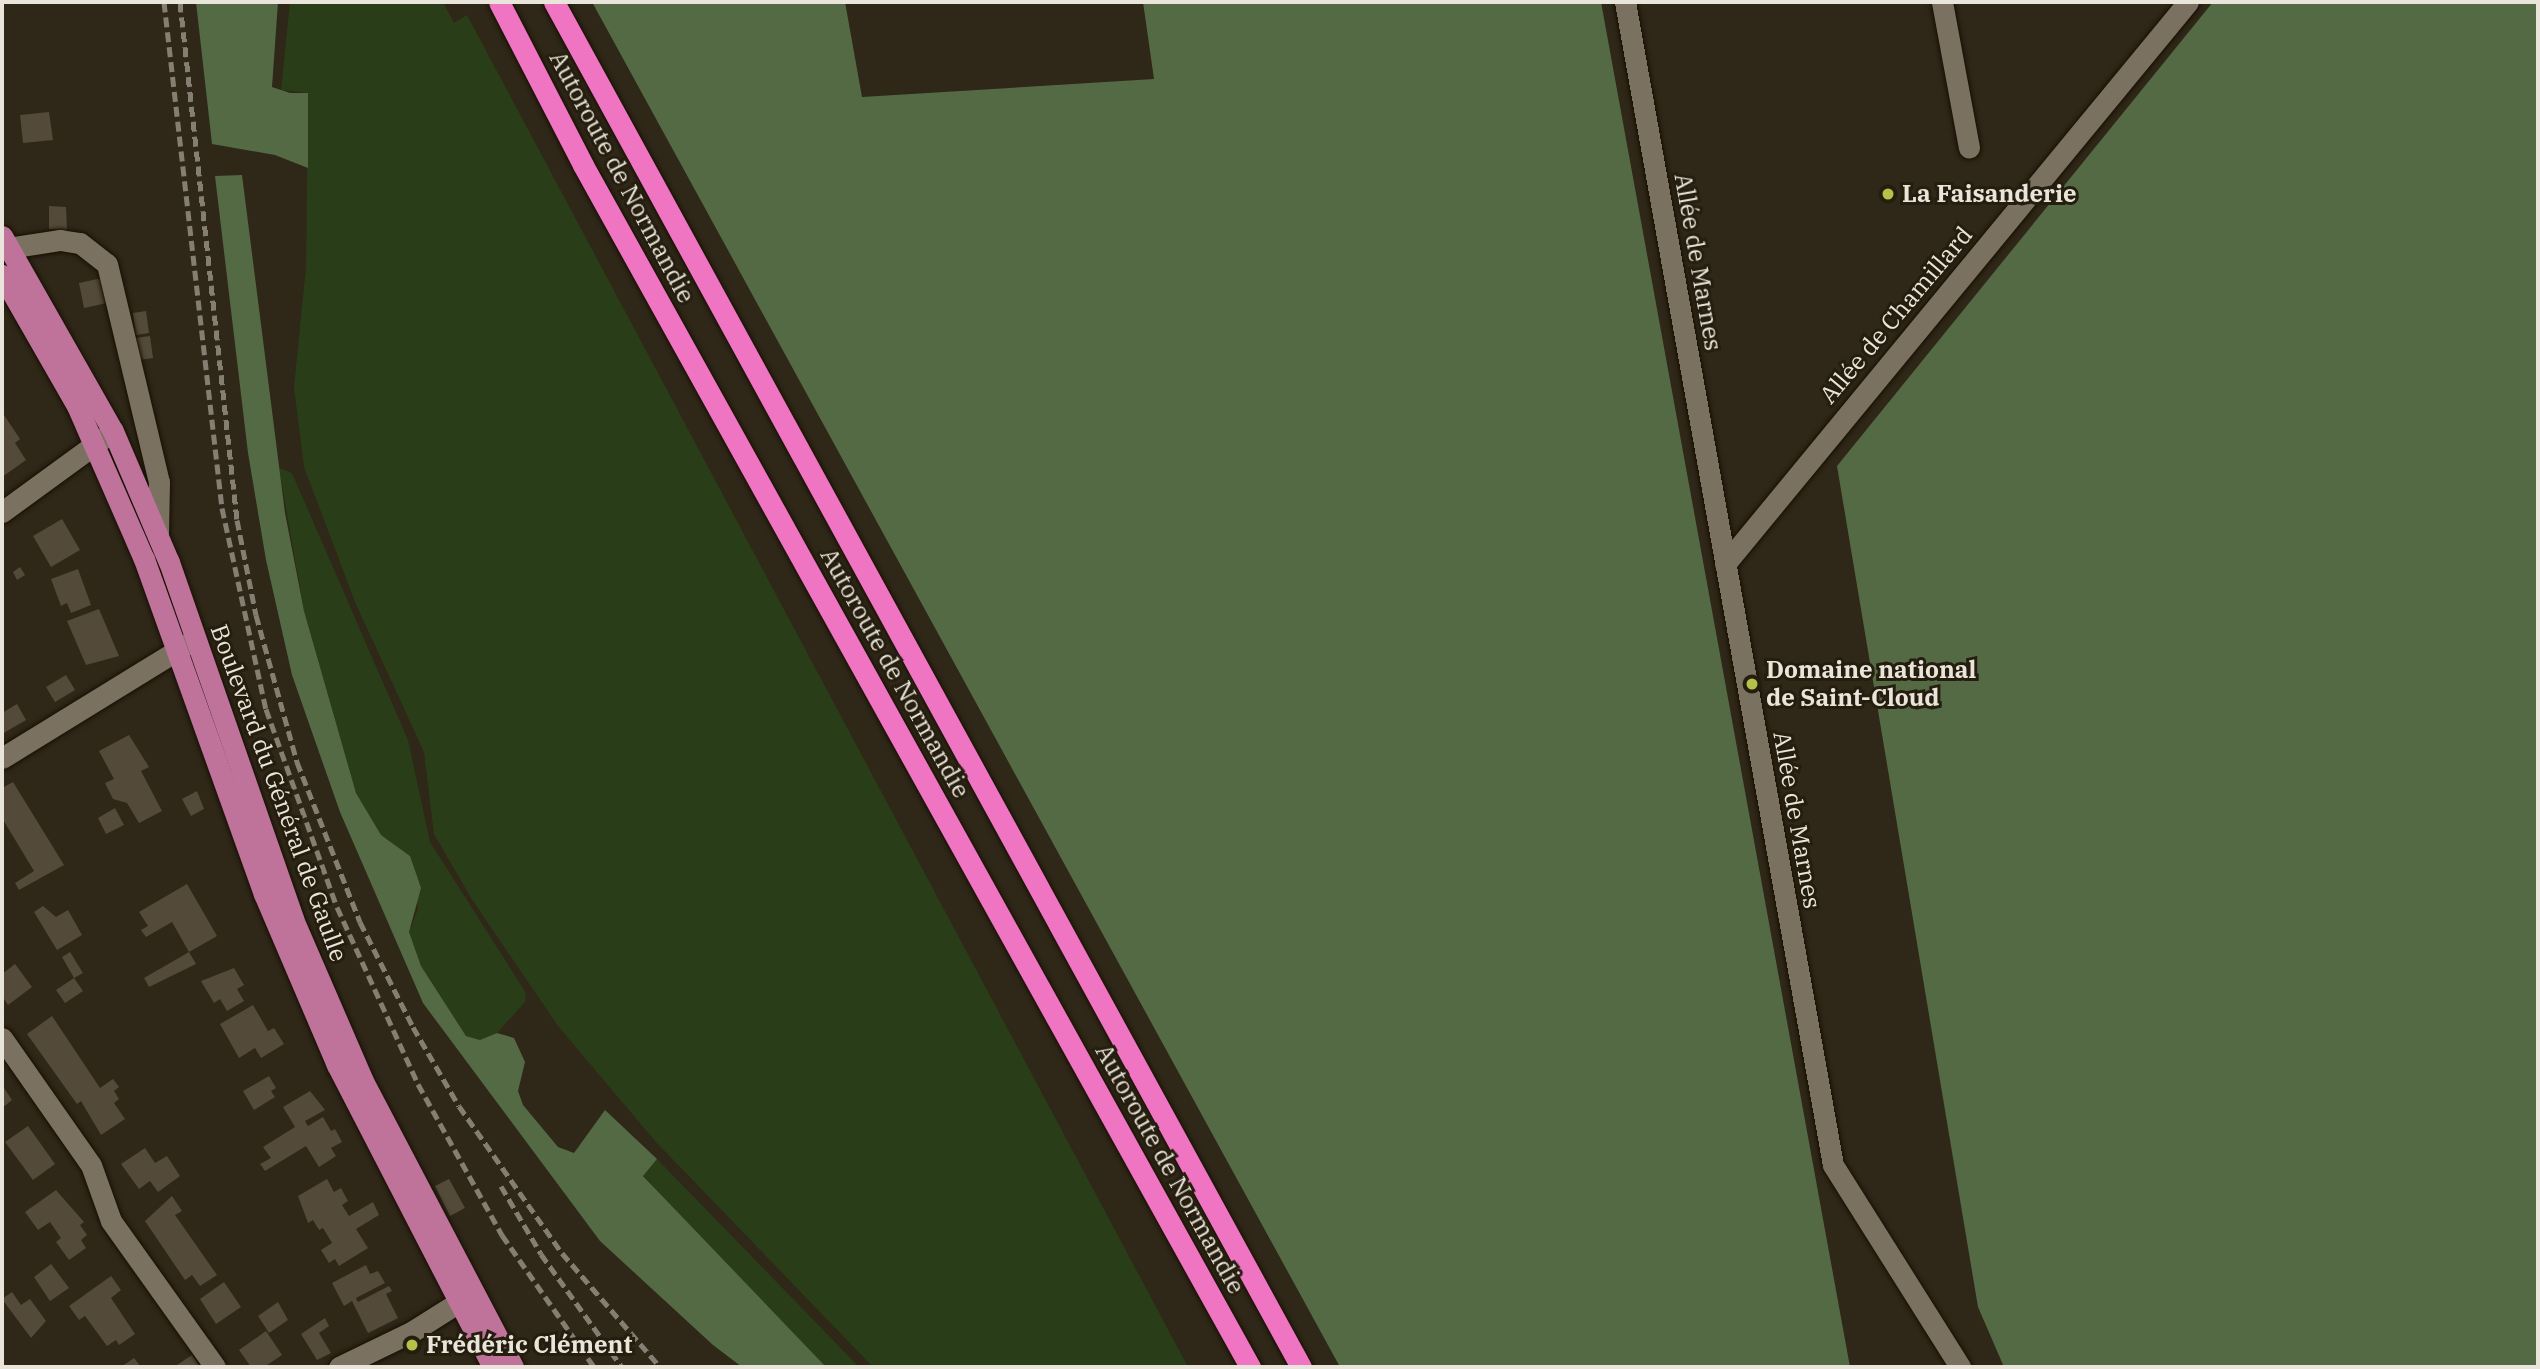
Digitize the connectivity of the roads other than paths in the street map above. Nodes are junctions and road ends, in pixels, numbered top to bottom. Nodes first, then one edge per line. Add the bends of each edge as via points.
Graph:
1 (499, 2) edge
2 (554, 2) edge
3 (1625, 2) edge
4 (1942, 2) edge
5 (2188, 2) edge
6 (1969, 148) dead end
7 (5, 242) edge
8 (2, 275) edge
9 (113, 432) junction
10 (94, 446) junction
11 (2, 512) edge
12 (158, 536) junction
13 (1725, 564) junction
14 (186, 645) junction
15 (2, 758) edge
16 (2, 1038) edge
17 (465, 1297) junction
18 (215, 1367) edge
19 (339, 1367) edge
20 (493, 1367) edge
21 (513, 1367) edge
22 (1250, 1367) edge
23 (1301, 1367) edge
24 (1960, 1367) edge

1 - 22 highway, Autoroute de Normandie via 583,165
2 - 23 highway, Autoroute de Normandie
3 - 13 street, Allée de Marnes
4 - 6 street
5 - 13 street, Allée de Chamillard
7 - 9 main road, Boulevard du Général de Gaulle
7 - 12 street via 80,243 107,264 159,482
8 - 10 main road, Boulevard du Général de Gaulle via 77,406
9 - 10 street
9 - 12 main road, Boulevard du Général de Gaulle
10 - 11 street
10 - 14 main road, Boulevard du Général de Gaulle
12 - 14 main road, Boulevard du Général de Gaulle
13 - 24 street, Allée de Marnes via 1833,1165
14 - 15 street
14 - 17 main road, Boulevard du Général de Gaulle via 299,932
16 - 18 street via 91,1166 111,1221
17 - 19 street via 413,1331
17 - 20 main road, Boulevard du Général de Gaulle
17 - 21 main road, Boulevard du Général de Gaulle

